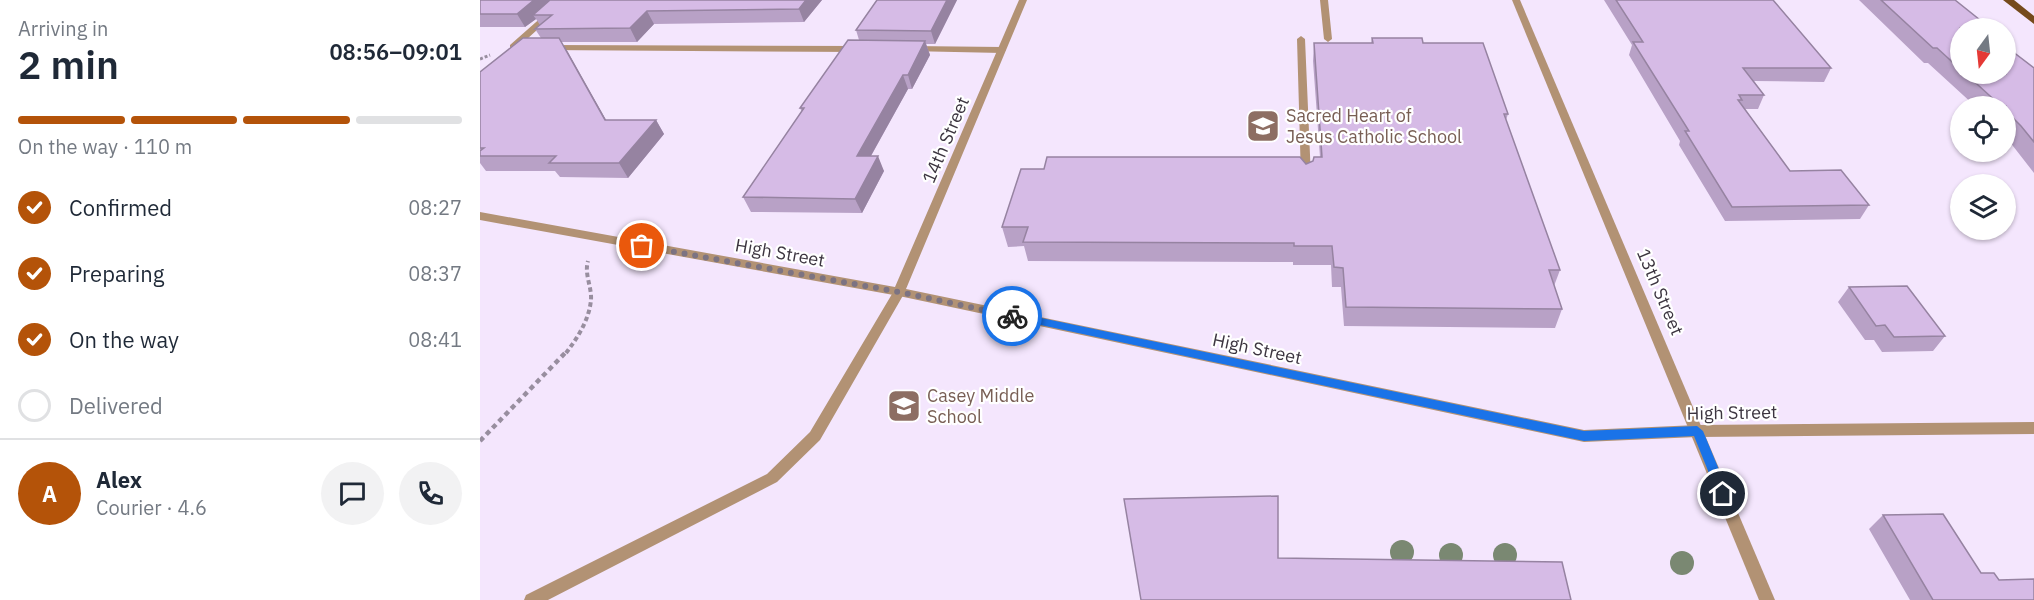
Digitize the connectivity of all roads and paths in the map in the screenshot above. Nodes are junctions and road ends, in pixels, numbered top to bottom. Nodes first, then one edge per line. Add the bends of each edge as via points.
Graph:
1 (566, 0) edge
2 (1023, 0) edge
3 (1324, 0) edge
4 (1516, 0) edge
5 (2008, 0) edge
6 (2034, 21) edge
7 (1301, 39) dead end
8 (1328, 39) dead end
9 (523, 48) edge
10 (535, 48) edge
11 (870, 49) edge
12 (906, 49) edge
13 (1002, 50) junction
14 (1306, 177) edge
15 (480, 216) edge
16 (596, 238) junction
17 (899, 292) junction
18 (2034, 428) edge
19 (1697, 431) junction
20 (480, 441) edge
21 (531, 600) edge
22 (1767, 600) edge

1 - 9 street via 512,47
2 - 13 street, 14th Street
3 - 8 street
4 - 19 street, 13th Street
5 - 6 main road
7 - 14 street
10 - 11 street
12 - 13 street
13 - 17 street, 14th Street
15 - 16 street, High Street
16 - 17 street, High Street
16 - 20 path via 586,267 591,299 582,331 560,361
17 - 19 street, High Street via 1584,436
17 - 21 street, 14th Street via 815,436 772,478
18 - 19 street, High Street
19 - 22 street, 13th Street

